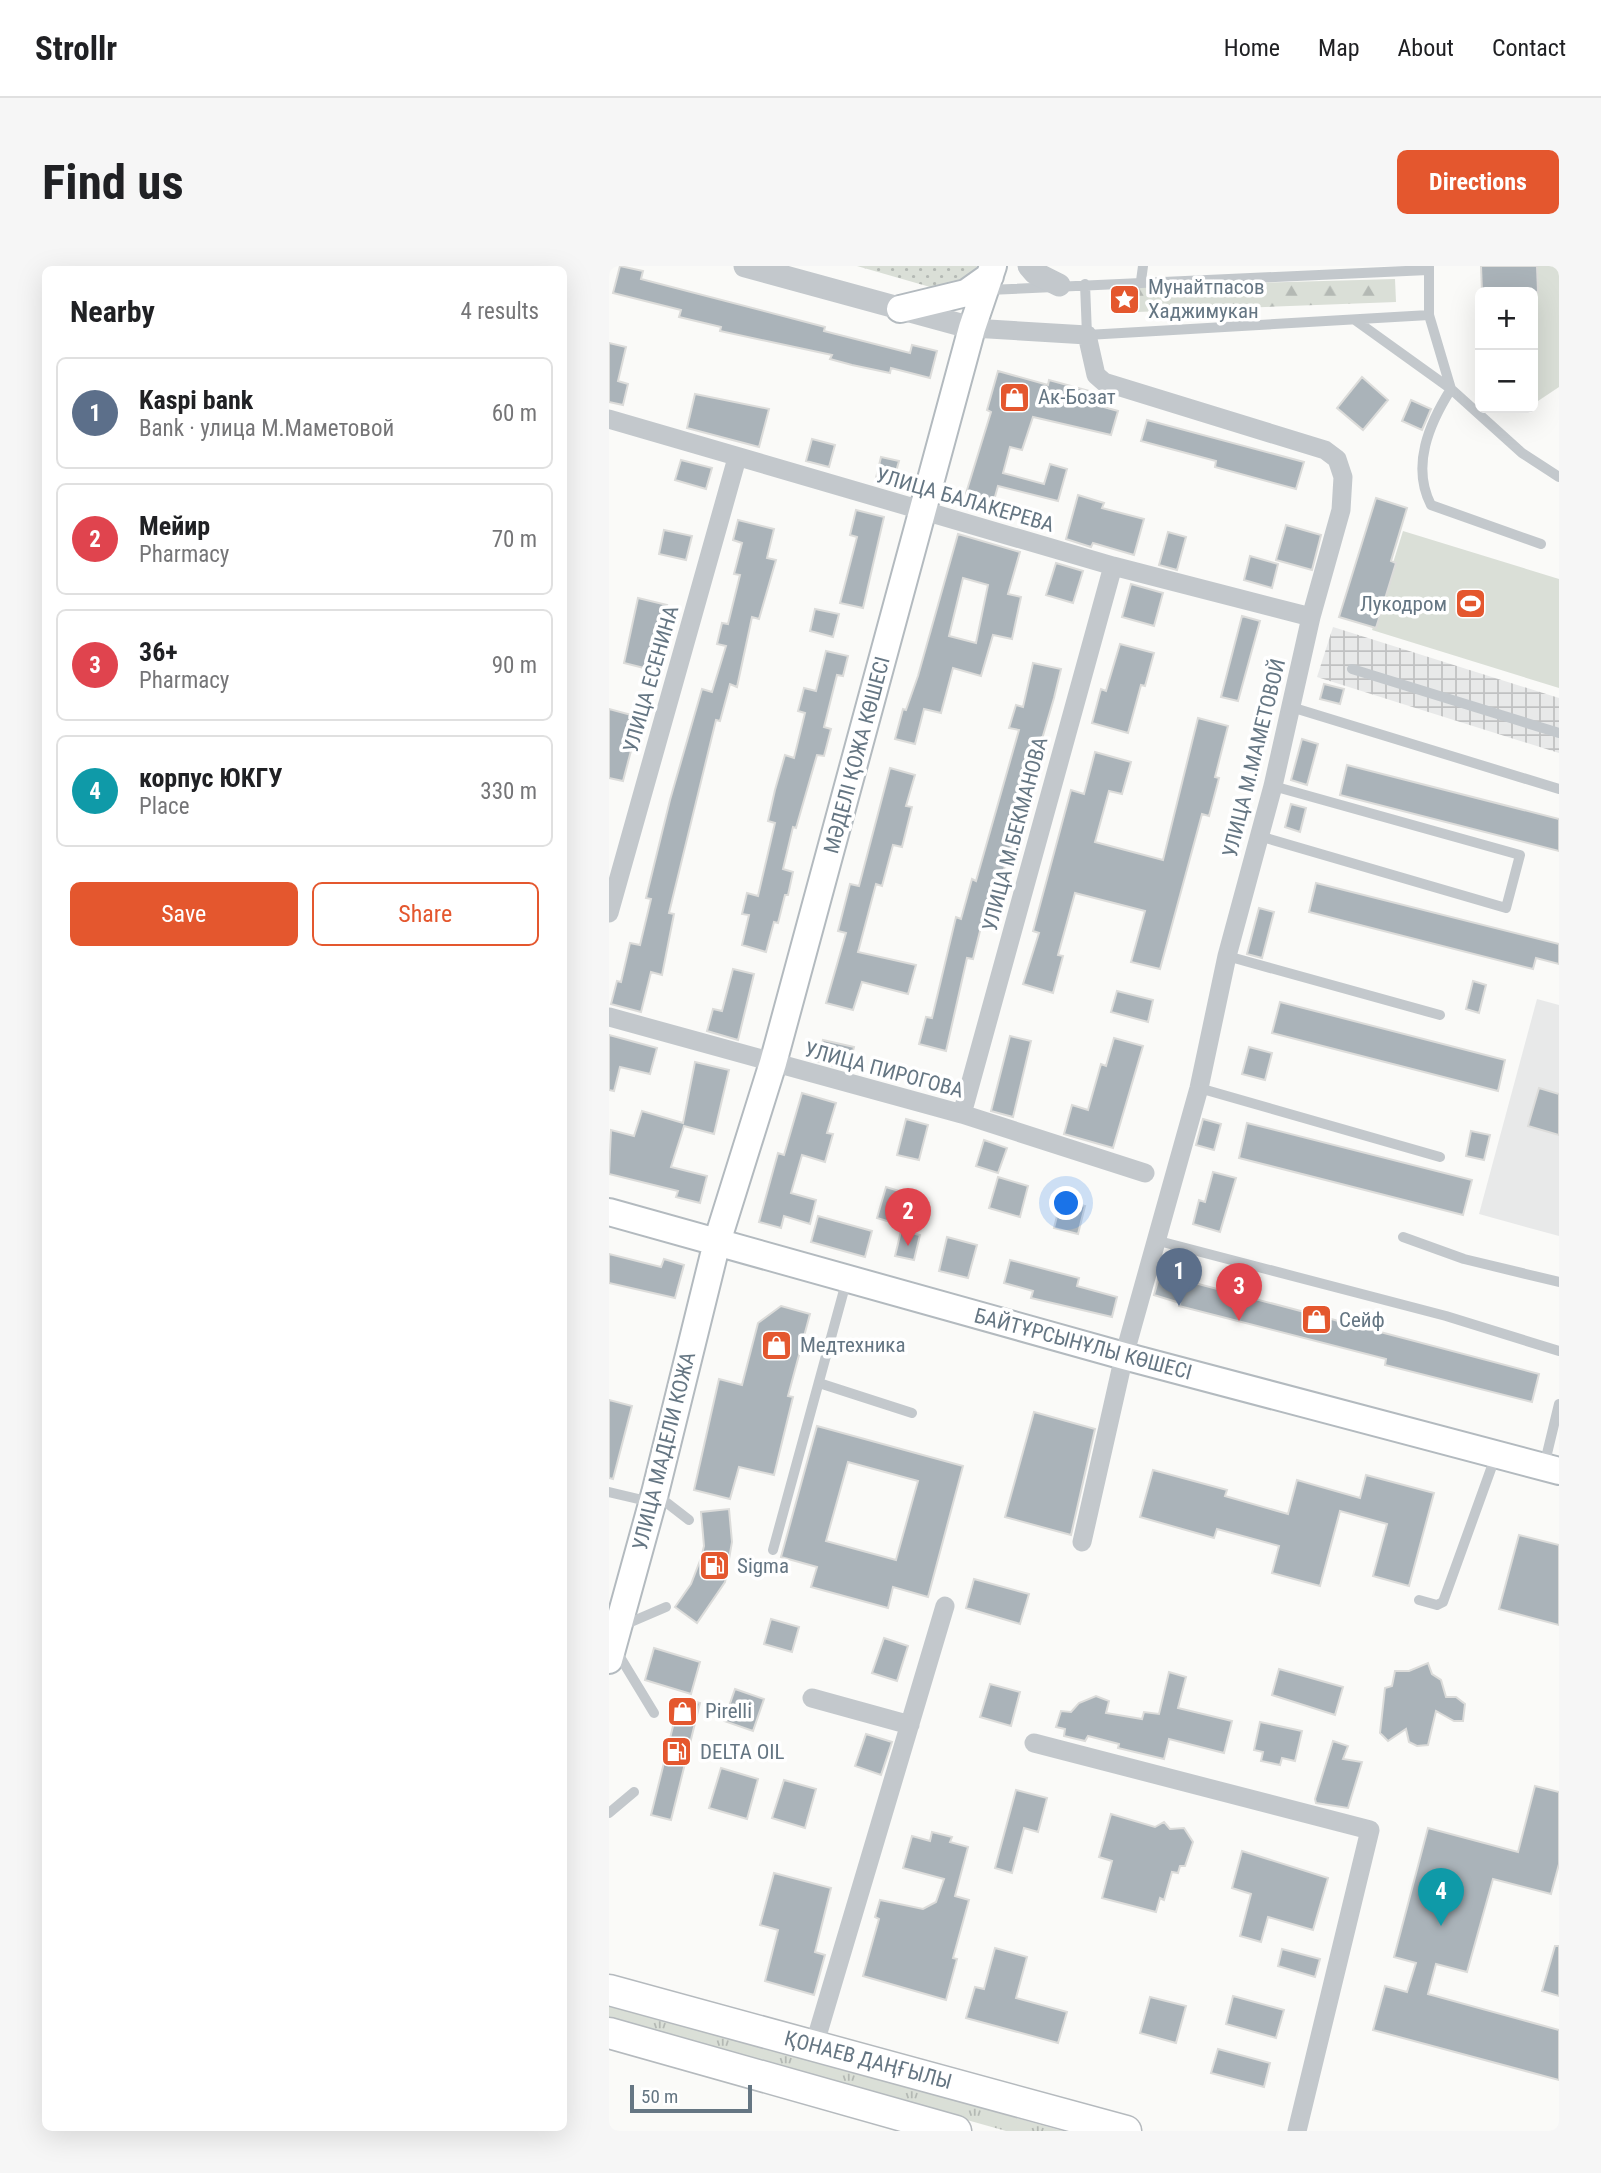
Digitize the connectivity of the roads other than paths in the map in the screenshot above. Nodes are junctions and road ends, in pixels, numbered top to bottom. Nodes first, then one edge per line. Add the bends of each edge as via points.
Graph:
1 (745, 266) edge
2 (1029, 266) edge
3 (1143, 266) edge
4 (1234, 266) edge
5 (1429, 268) edge
6 (989, 278) edge
7 (1234, 278) junction
8 (1141, 282) junction
9 (1084, 284) junction
10 (1059, 285) junction
11 (900, 309) junction
12 (1429, 315) junction
13 (1355, 320) junction
14 (972, 328) junction
15 (1087, 335) junction
16 (1451, 389) junction
17 (609, 419) edge
18 (737, 458) junction
19 (1559, 477) edge
20 (923, 511) junction
21 (1541, 544) dead end
22 (1113, 566) junction
23 (1311, 617) junction
24 (1353, 669) dead end
25 (1291, 707) junction
26 (1559, 733) edge
27 (1273, 786) junction
28 (1559, 789) edge
29 (1259, 836) junction
30 (609, 913) edge
31 (1227, 956) junction
32 (1440, 1014) dead end
33 (609, 1017) edge
34 (773, 1063) junction
35 (1199, 1088) junction
36 (961, 1114) junction
37 (1440, 1157) dead end
38 (1145, 1173) dead end
39 (609, 1212) edge
40 (1403, 1237) dead end
41 (1155, 1240) junction
42 (717, 1242) junction
43 (848, 1279) junction
44 (1559, 1282) edge
45 (1559, 1351) edge
46 (1123, 1356) junction
47 (819, 1383) junction
48 (1559, 1404) edge
49 (912, 1413) dead end
50 (1496, 1454) junction
51 (1551, 1468) edge
52 (609, 1492) edge
53 (653, 1498) junction
54 (689, 1520) dead end
55 (1082, 1542) dead end
56 (773, 1550) dead end
57 (1419, 1600) dead end
58 (945, 1606) dead end
59 (666, 1607) dead end
60 (613, 1644) edge
61 (812, 1698) dead end
62 (654, 1713) dead end
63 (910, 1725) junction
64 (1034, 1743) dead end
65 (634, 1792) dead end
66 (609, 1813) edge
67 (609, 1990) edge
68 (609, 2033) edge
69 (814, 2046) junction
70 (955, 2131) edge
71 (1126, 2131) edge
72 (1297, 2131) edge

1 - 11 street
2 - 10 street
3 - 8 lane
4 - 7 lane
5 - 7 lane
5 - 12 lane
6 - 10 lane
6 - 11 main road via 966,293
6 - 14 main road, МӘДЕЛІ ҚОЖА КӨШЕСІ
7 - 8 lane
8 - 9 lane
9 - 10 lane
9 - 15 lane
11 - 14 street
12 - 13 lane
12 - 16 lane
13 - 15 lane
13 - 16 lane
14 - 15 street
14 - 20 main road, МӘДЕЛІ ҚОЖА КӨШЕСІ
15 - 23 street, УЛИЦА М.МАМЕТОВОЙ via 1095,375 1104,382 1325,450 1337,459 1343,477 1341,510
16 - 19 lane via 1522,453
16 - 21 lane via 1431,422 1424,447 1423,489 1431,505
17 - 18 street, УЛИЦА БАЛАКЕРЕВА
18 - 20 street, УЛИЦА БАЛАКЕРЕВА
18 - 30 street, УЛИЦА ЕСЕНИНА
20 - 22 street, УЛИЦА БАЛАКЕРЕВА
20 - 34 main road, МӘДЕЛІ ҚОЖА КӨШЕСІ
22 - 23 street, УЛИЦА БАЛАКЕРЕВА
22 - 36 street, УЛИЦА М.БЕКМАНОВА
23 - 25 street, УЛИЦА М.МАМЕТОВОЙ
24 - 26 lane
25 - 27 street, УЛИЦА М.МАМЕТОВОЙ
25 - 28 lane
27 - 29 street, УЛИЦА М.МАМЕТОВОЙ
27 - 29 lane via 1520,855 1506,908
29 - 31 street, УЛИЦА М.МАМЕТОВОЙ
31 - 32 lane
31 - 35 street, УЛИЦА М.МАМЕТОВОЙ
33 - 34 street, УЛИЦА ПИРОГОВА
34 - 36 street, УЛИЦА ПИРОГОВА
34 - 42 main road, МӘДЕЛІ ҚОЖА КӨШЕСІ
35 - 37 lane
35 - 41 street, УЛИЦА М.МАМЕТОВОЙ
36 - 38 street, УЛИЦА ПИРОГОВА
39 - 42 main road, БАЙТҰРСЫНҰЛЫ КӨШЕСІ
40 - 44 lane via 1464,1259
41 - 45 lane via 1446,1316
41 - 46 street, УЛИЦА М.МАМЕТОВОЙ
42 - 43 main road, БАЙТҰРСЫНҰЛЫ КӨШЕСІ
42 - 53 main road, УЛИЦА МАДЕЛИ КОЖА
43 - 46 main road, БАЙТҰРСЫНҰЛЫ КӨШЕСІ
43 - 47 lane
46 - 50 main road, БАЙТҰРСЫНҰЛЫ КӨШЕСІ
46 - 55 street, УЛИЦА М.МАМЕТОВОЙ
47 - 49 lane
47 - 56 lane
48 - 51 lane
50 - 51 main road, БАЙТҰРСЫНҰЛЫ КӨШЕСІ
50 - 57 lane via 1443,1602
52 - 53 lane
53 - 54 lane
53 - 60 main road, УЛИЦА МАДЕЛИ КОЖА
58 - 63 street
59 - 60 lane
60 - 62 lane
61 - 63 street
63 - 69 street
64 - 72 street via 1370,1830
65 - 66 lane
67 - 69 main road, ҚОНАЕВ ДАҢҒЫЛЫ
68 - 70 main road, ҚОНАЕВ ДАҢҒЫЛЫ
69 - 71 main road, ҚОНАЕВ ДАҢҒЫЛЫ

